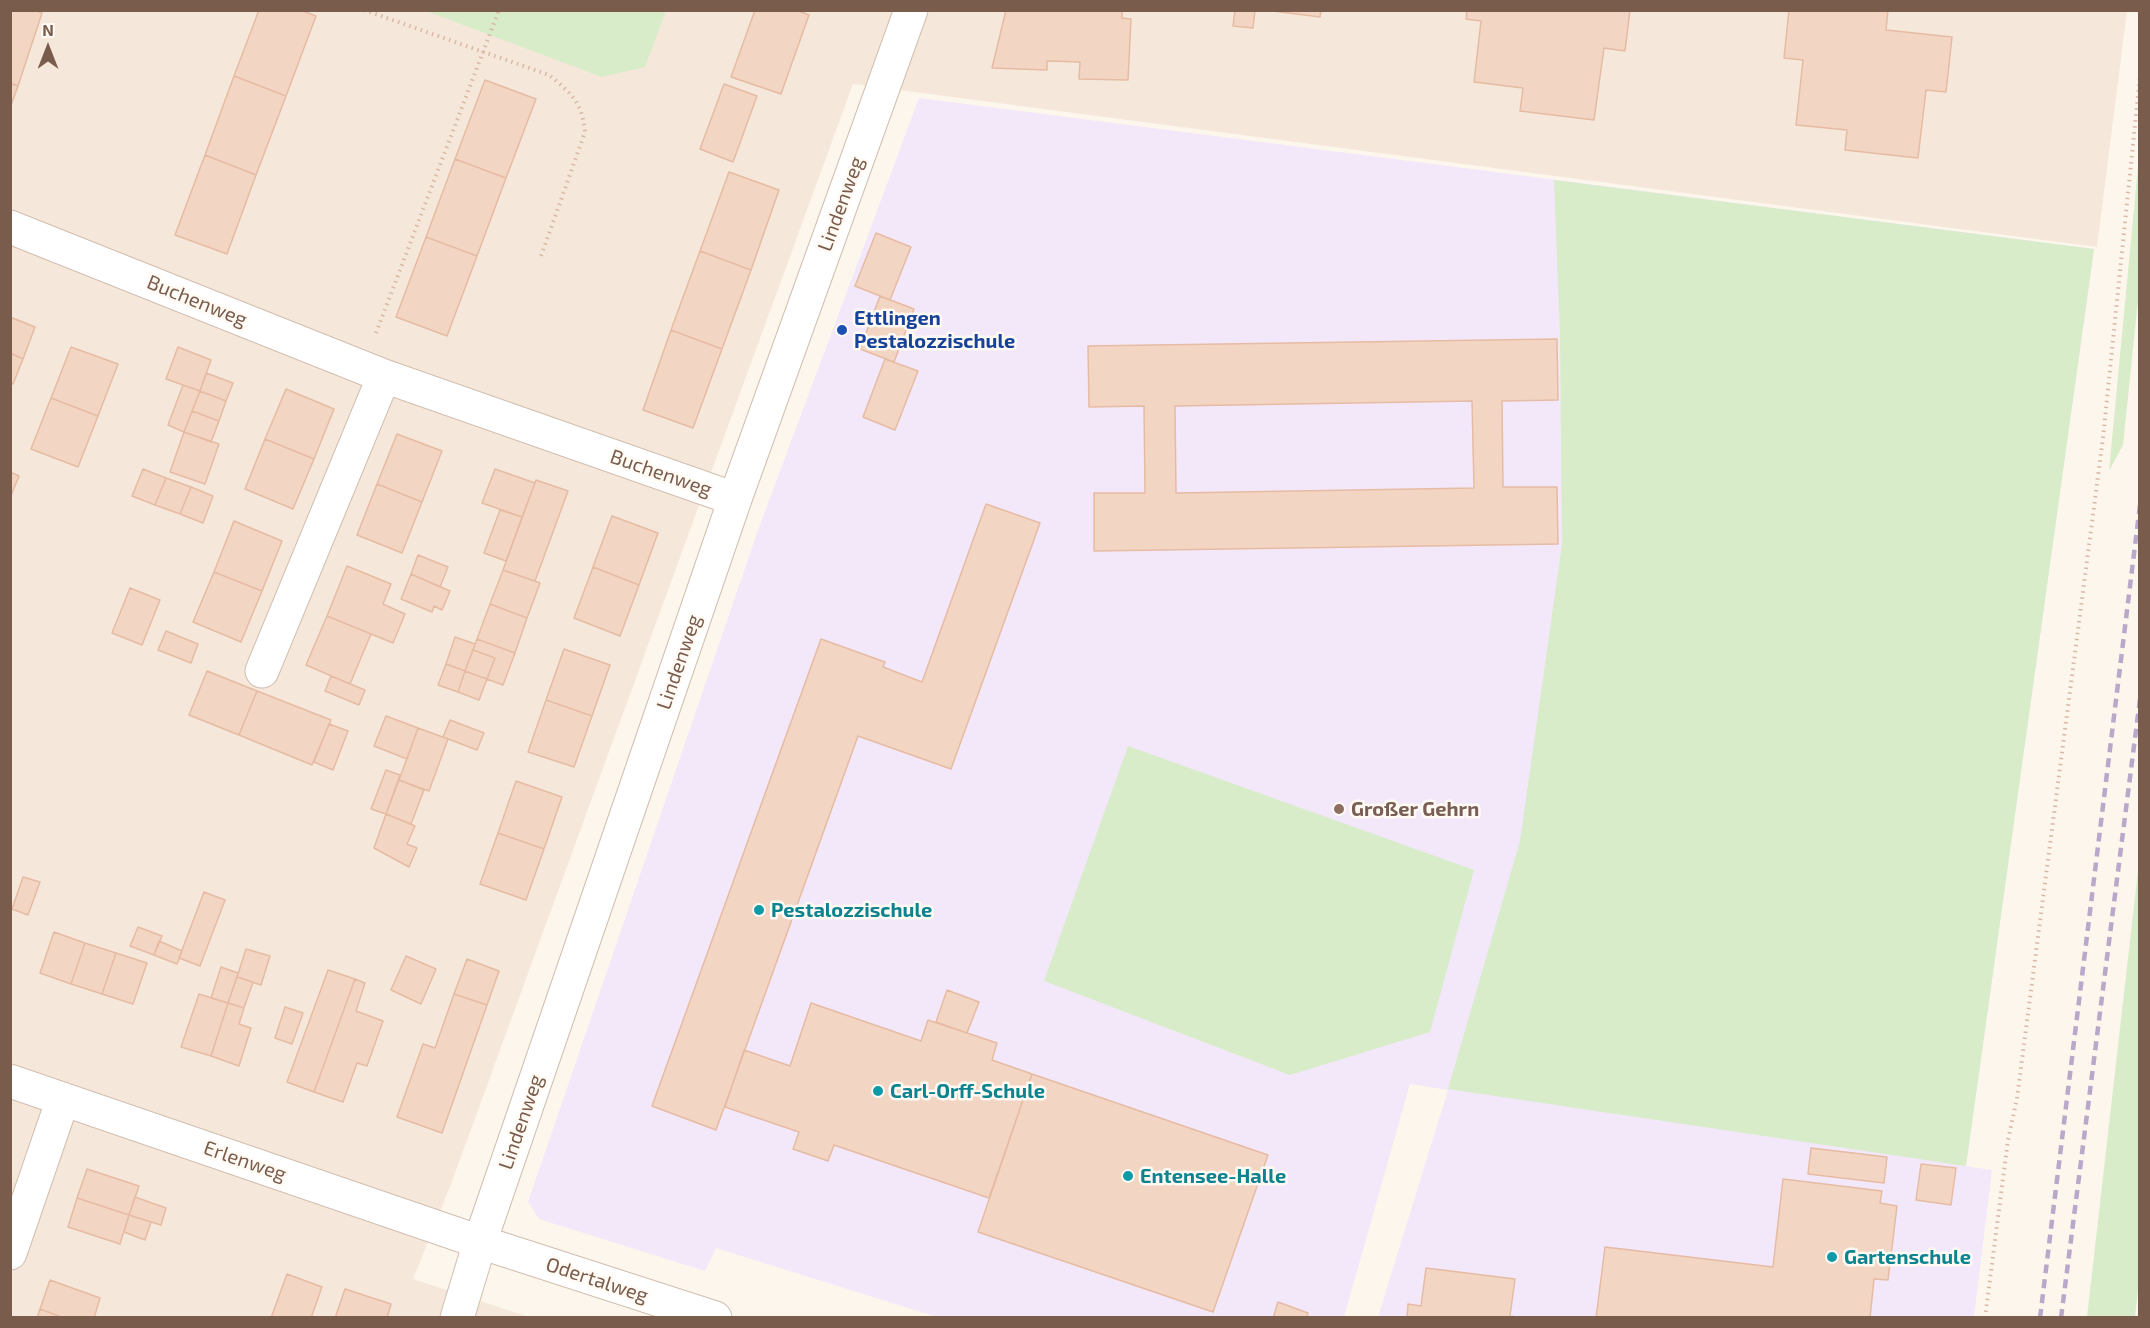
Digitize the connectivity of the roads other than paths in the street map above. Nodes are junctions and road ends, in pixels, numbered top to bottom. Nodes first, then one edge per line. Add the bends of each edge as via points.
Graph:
1 (911, 10) edge
2 (10, 227) edge
3 (373, 371) junction
4 (735, 499) junction
5 (262, 671) dead end
6 (10, 1081) edge
7 (63, 1099) junction
8 (480, 1242) junction
9 (10, 1253) edge
10 (456, 1317) edge
11 (715, 1317) edge

1 - 4 street, Lindenweg
2 - 3 street, Buchenweg
3 - 4 street, Buchenweg
3 - 5 street
4 - 8 street, Lindenweg
6 - 7 street, Erlenweg
7 - 8 street, Erlenweg
7 - 9 street
8 - 10 street, Lindenweg
8 - 11 street, Odertalweg

